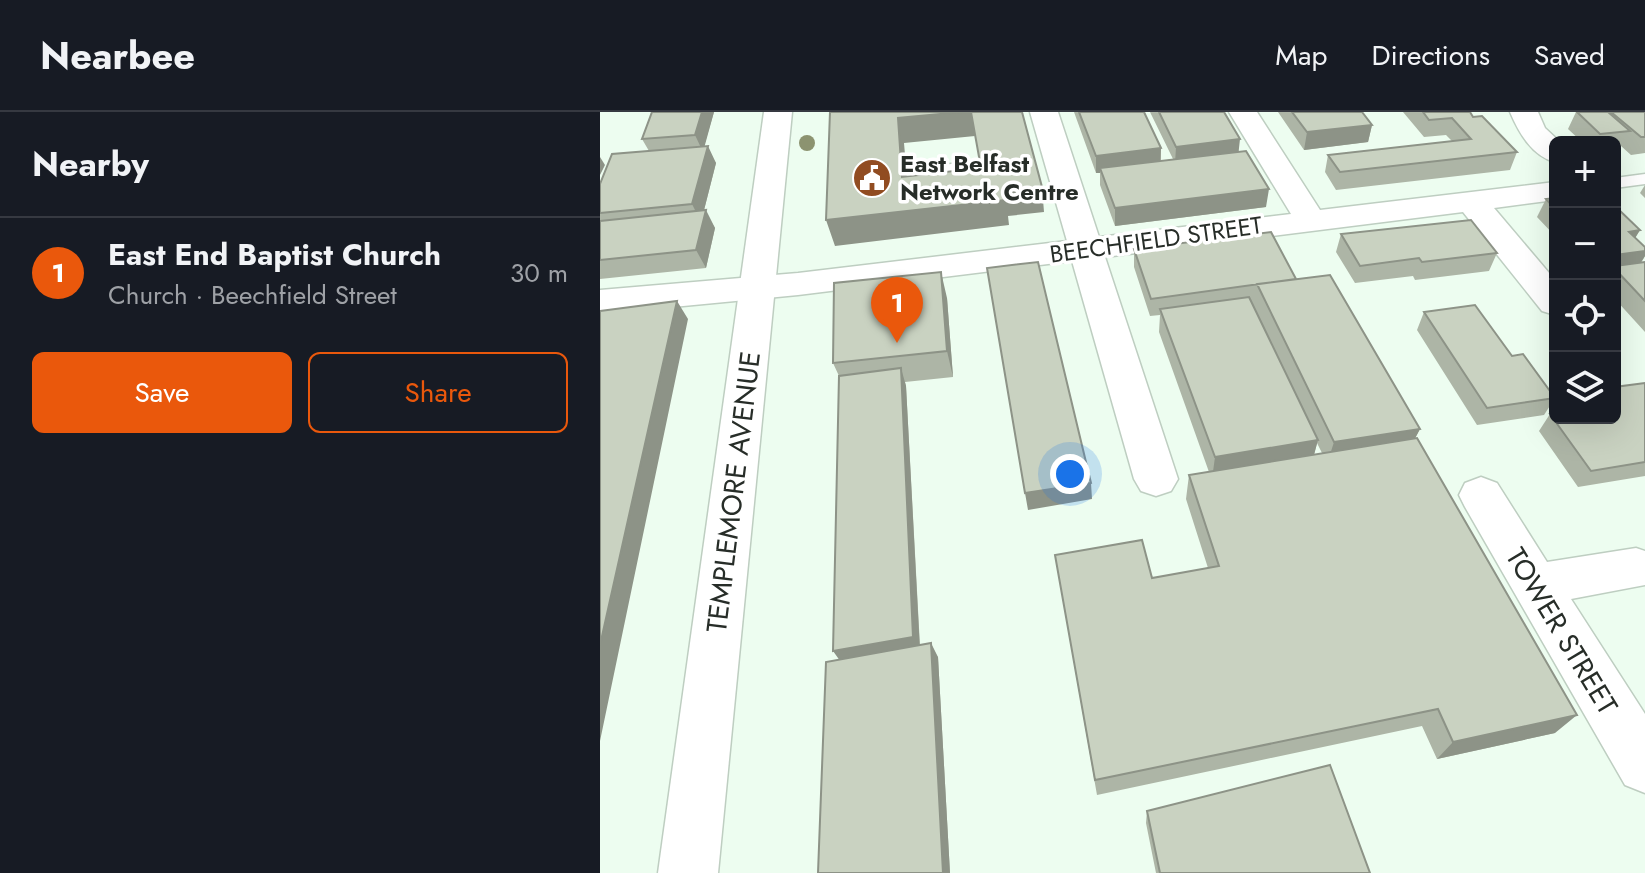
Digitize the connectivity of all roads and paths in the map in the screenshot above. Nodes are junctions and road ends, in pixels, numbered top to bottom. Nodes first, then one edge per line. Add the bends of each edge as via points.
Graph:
1 (778, 112) edge
2 (1044, 112) edge
3 (1243, 112) edge
4 (1524, 112) edge
5 (1549, 147) edge
6 (980, 166) edge
7 (932, 171) edge
8 (1645, 179) edge
9 (1621, 182) edge
10 (1549, 192) edge
11 (1470, 200) junction
12 (1310, 219) junction
13 (1084, 250) junction
14 (757, 288) junction
15 (1549, 296) edge
16 (600, 302) edge
17 (1156, 479) dead end
18 (1481, 495) dead end
19 (1636, 568) dead end
20 (1534, 585) junction
21 (1645, 765) edge
22 (688, 873) edge

1 - 14 street, TEMPLEMORE AVENUE
2 - 13 street via 1050,158
3 - 12 street
4 - 5 street via 1533,132
6 - 7 lane
8 - 9 lane
10 - 11 street, BEECHFIELD STREET
11 - 12 street, BEECHFIELD STREET
11 - 15 street
12 - 13 street, BEECHFIELD STREET
13 - 14 street, BEECHFIELD STREET
13 - 17 street
14 - 16 street, BEECHFIELD STREET
14 - 22 street, TEMPLEMORE AVENUE
18 - 20 street, TOWER STREET
19 - 20 street
20 - 21 street, TOWER STREET

